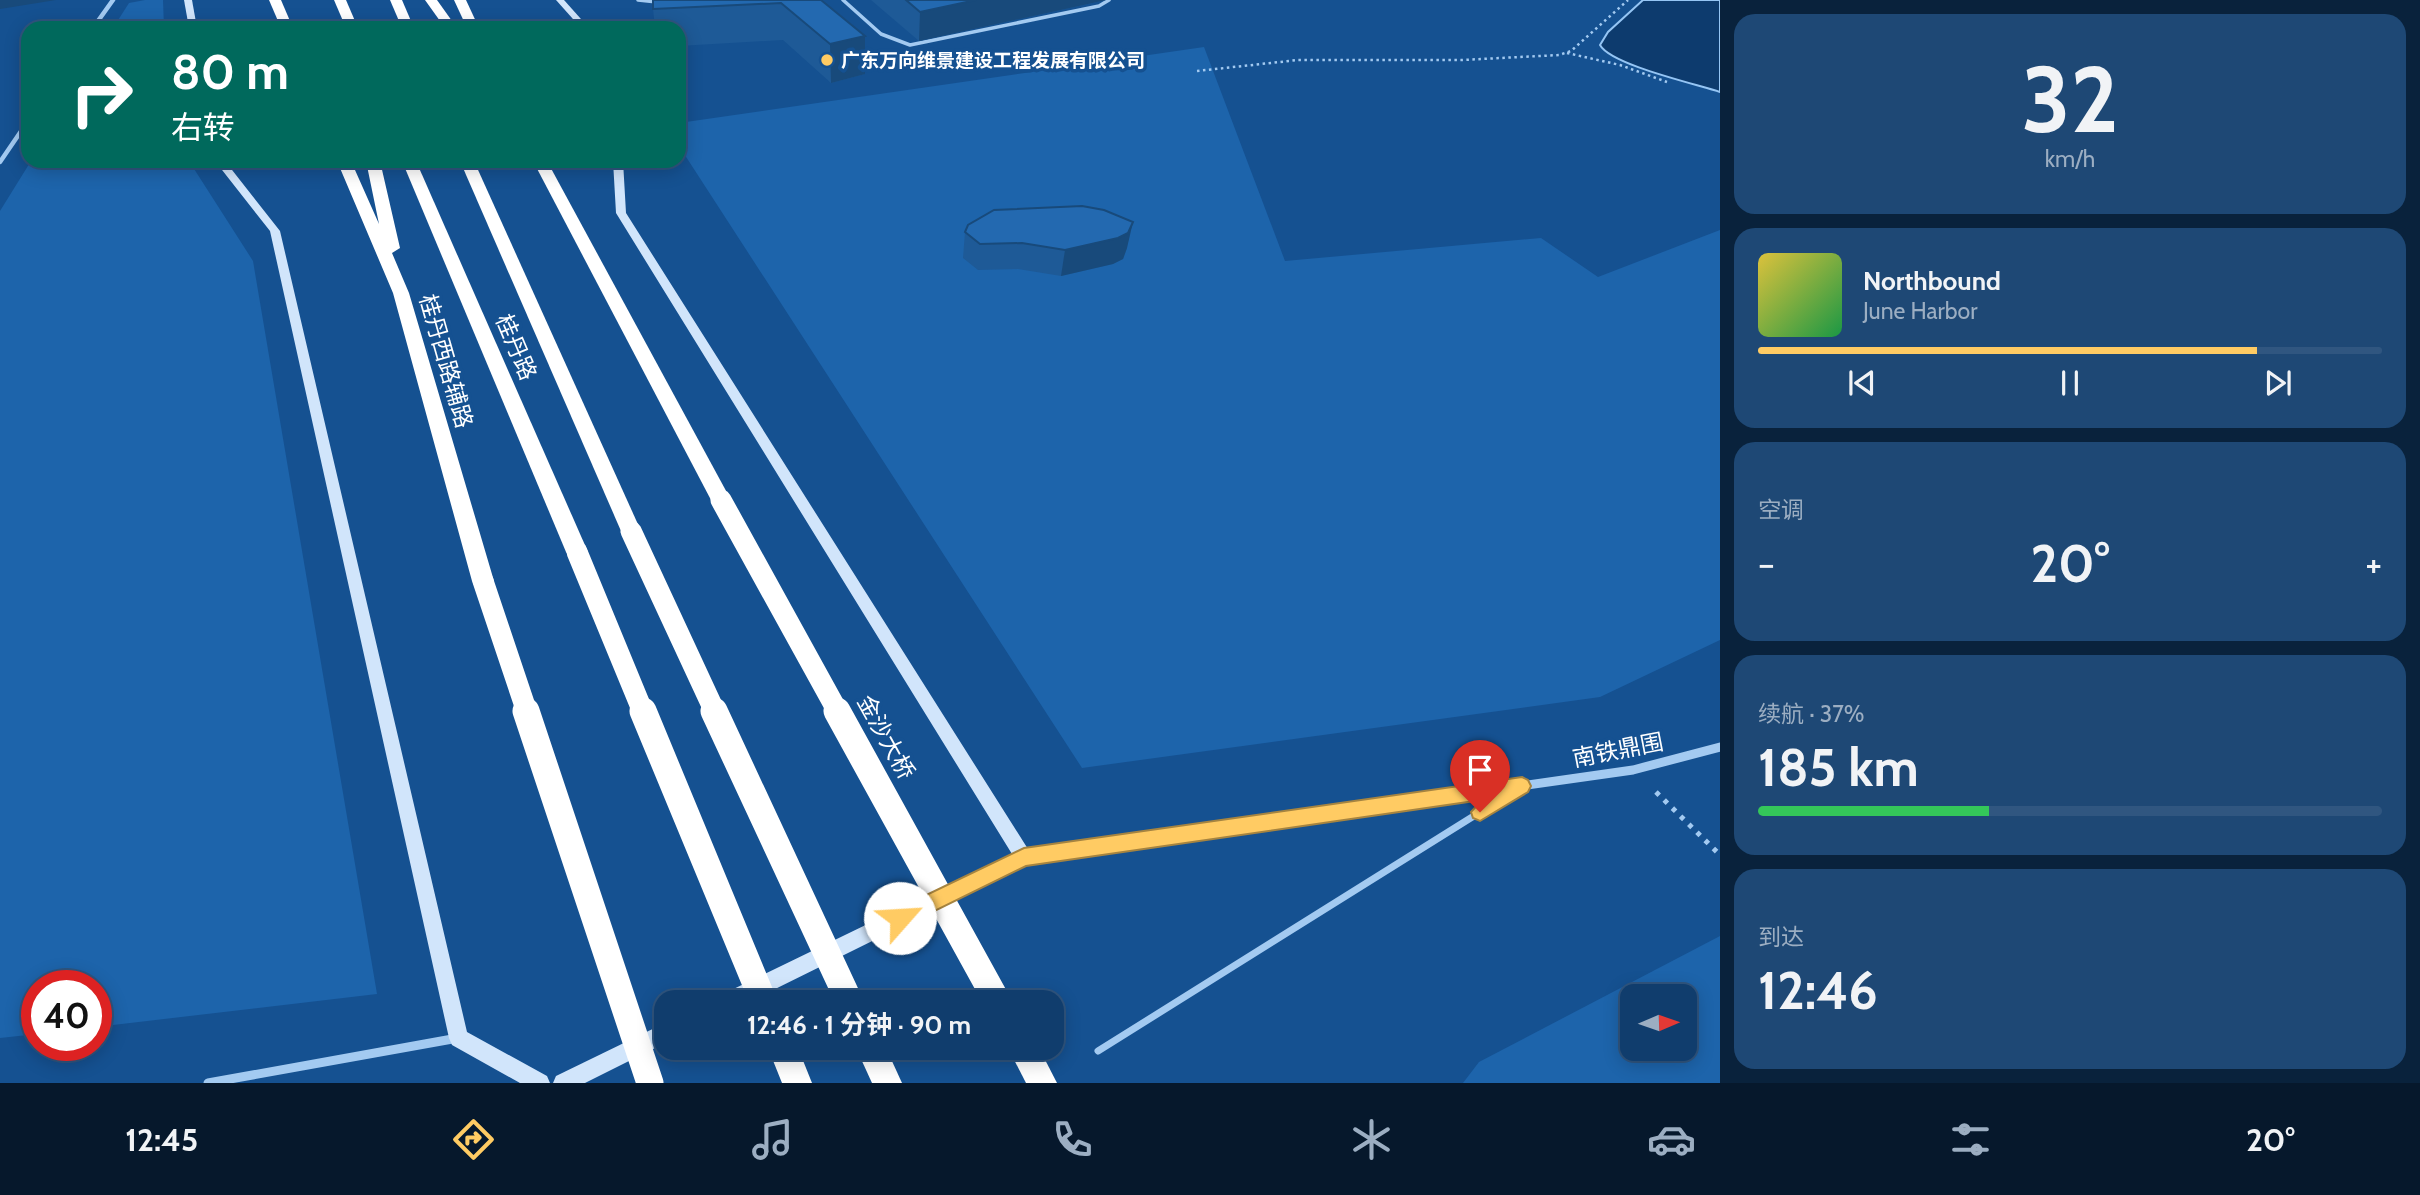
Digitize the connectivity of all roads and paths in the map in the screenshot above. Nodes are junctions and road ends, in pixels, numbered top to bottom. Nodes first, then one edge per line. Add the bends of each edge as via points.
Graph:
1 (113, 0) edge
2 (188, 0) edge
3 (275, 0) edge
4 (340, 0) edge
5 (396, 0) edge
6 (431, 0) edge
7 (460, 0) edge
8 (561, 0) edge
9 (638, 0) edge
10 (843, 0) edge
11 (1109, 0) edge
12 (1628, 0) edge
13 (661, 2) edge
14 (98, 21) edge
15 (192, 21) edge
16 (284, 21) edge
17 (344, 21) edge
18 (349, 21) edge
19 (405, 21) edge
20 (446, 21) edge
21 (470, 21) edge
22 (579, 21) edge
23 (1565, 53) junction
24 (1197, 71) dead end
25 (1667, 82) dead end
26 (21, 131) edge
27 (0, 162) edge
28 (226, 168) edge
29 (347, 168) edge
30 (374, 168) edge
31 (412, 168) edge
32 (470, 168) edge
33 (544, 168) edge
34 (618, 168) edge
35 (401, 293) junction
36 (1720, 747) edge
37 (1633, 770) junction
38 (1522, 786) junction
39 (1720, 855) edge
40 (1024, 857) junction
41 (753, 990) edge
42 (759, 990) edge
43 (844, 990) edge
44 (991, 990) edge
45 (459, 1038) junction
46 (654, 1038) edge
47 (1098, 1051) dead end
48 (788, 1060) edge
49 (876, 1060) edge
50 (1030, 1060) edge
51 (208, 1083) edge
52 (540, 1083) edge
53 (563, 1083) edge
54 (650, 1083) edge
55 (797, 1083) edge
56 (887, 1083) edge
57 (1042, 1083) edge

1 - 14 street
2 - 15 street
3 - 16 highway
4 - 17 highway
4 - 18 highway
5 - 19 highway
6 - 20 highway
7 - 21 highway
8 - 22 street
9 - 13 lane
10 - 11 lane via 879,35 910,45 1099,6
12 - 23 path
23 - 24 path via 1462,60 1298,60
23 - 25 path
26 - 27 street
28 - 45 street via 275,231
29 - 35 highway, 桂丹西路辅路
30 - 35 highway
31 - 42 highway, 桂丹路, bridge
32 - 43 highway, 桂丹路, bridge via 631,531
33 - 44 highway, 金沙大桥, bridge
34 - 40 street via 621,213
35 - 54 highway, 桂丹西路辅路, bridge via 483,581
36 - 37 street, 南铁鼎围
37 - 38 street, 南铁鼎围
37 - 39 path
38 - 40 street, 南铁鼎围
38 - 47 lane
40 - 41 street
45 - 51 street
45 - 52 street
46 - 53 street
48 - 55 highway
49 - 56 highway
50 - 57 highway

